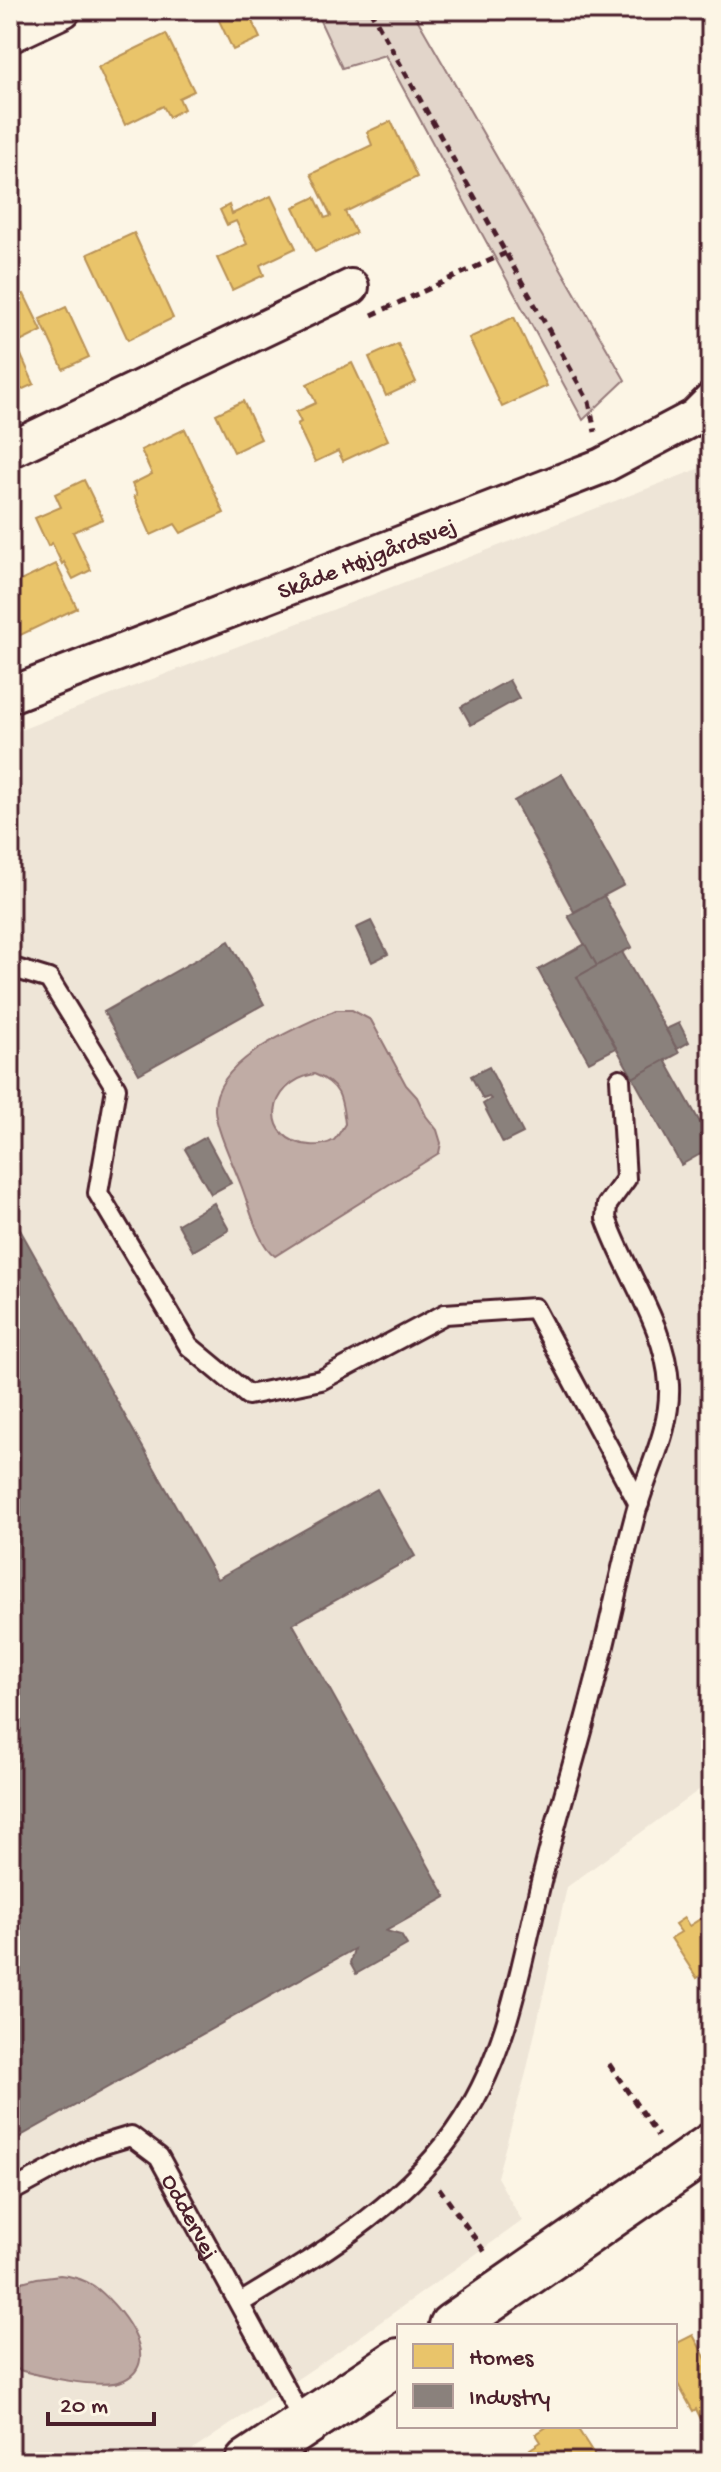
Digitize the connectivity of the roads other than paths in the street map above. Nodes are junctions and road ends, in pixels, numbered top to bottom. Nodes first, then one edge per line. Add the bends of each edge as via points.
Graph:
1 (63, 10) edge
2 (10, 35) edge
3 (351, 287) road end
4 (711, 401) edge
5 (10, 450) edge
6 (10, 695) edge
7 (10, 967) edge
8 (620, 1079) dead end
9 (639, 1504) junction
10 (701, 2160) edge
11 (10, 2192) edge
12 (240, 2303) junction
13 (455, 2324) edge
14 (397, 2362) edge
15 (305, 2424) junction
16 (248, 2462) edge

1 - 2 street
3 - 5 street
4 - 6 street, Skåde Højgårdsvej via 695,417 602,466
7 - 9 lane via 49,979 116,1088 98,1193 189,1346 248,1395 321,1380 445,1314 534,1308
8 - 9 lane via 626,1179 607,1205 606,1218 652,1322 669,1382 669,1410
9 - 12 lane via 505,2027 478,2094 400,2194
10 - 13 main road
11 - 12 lane, Oddervej via 91,2148 131,2136 159,2157
12 - 15 lane, Oddervej
14 - 15 main road
15 - 16 main road

